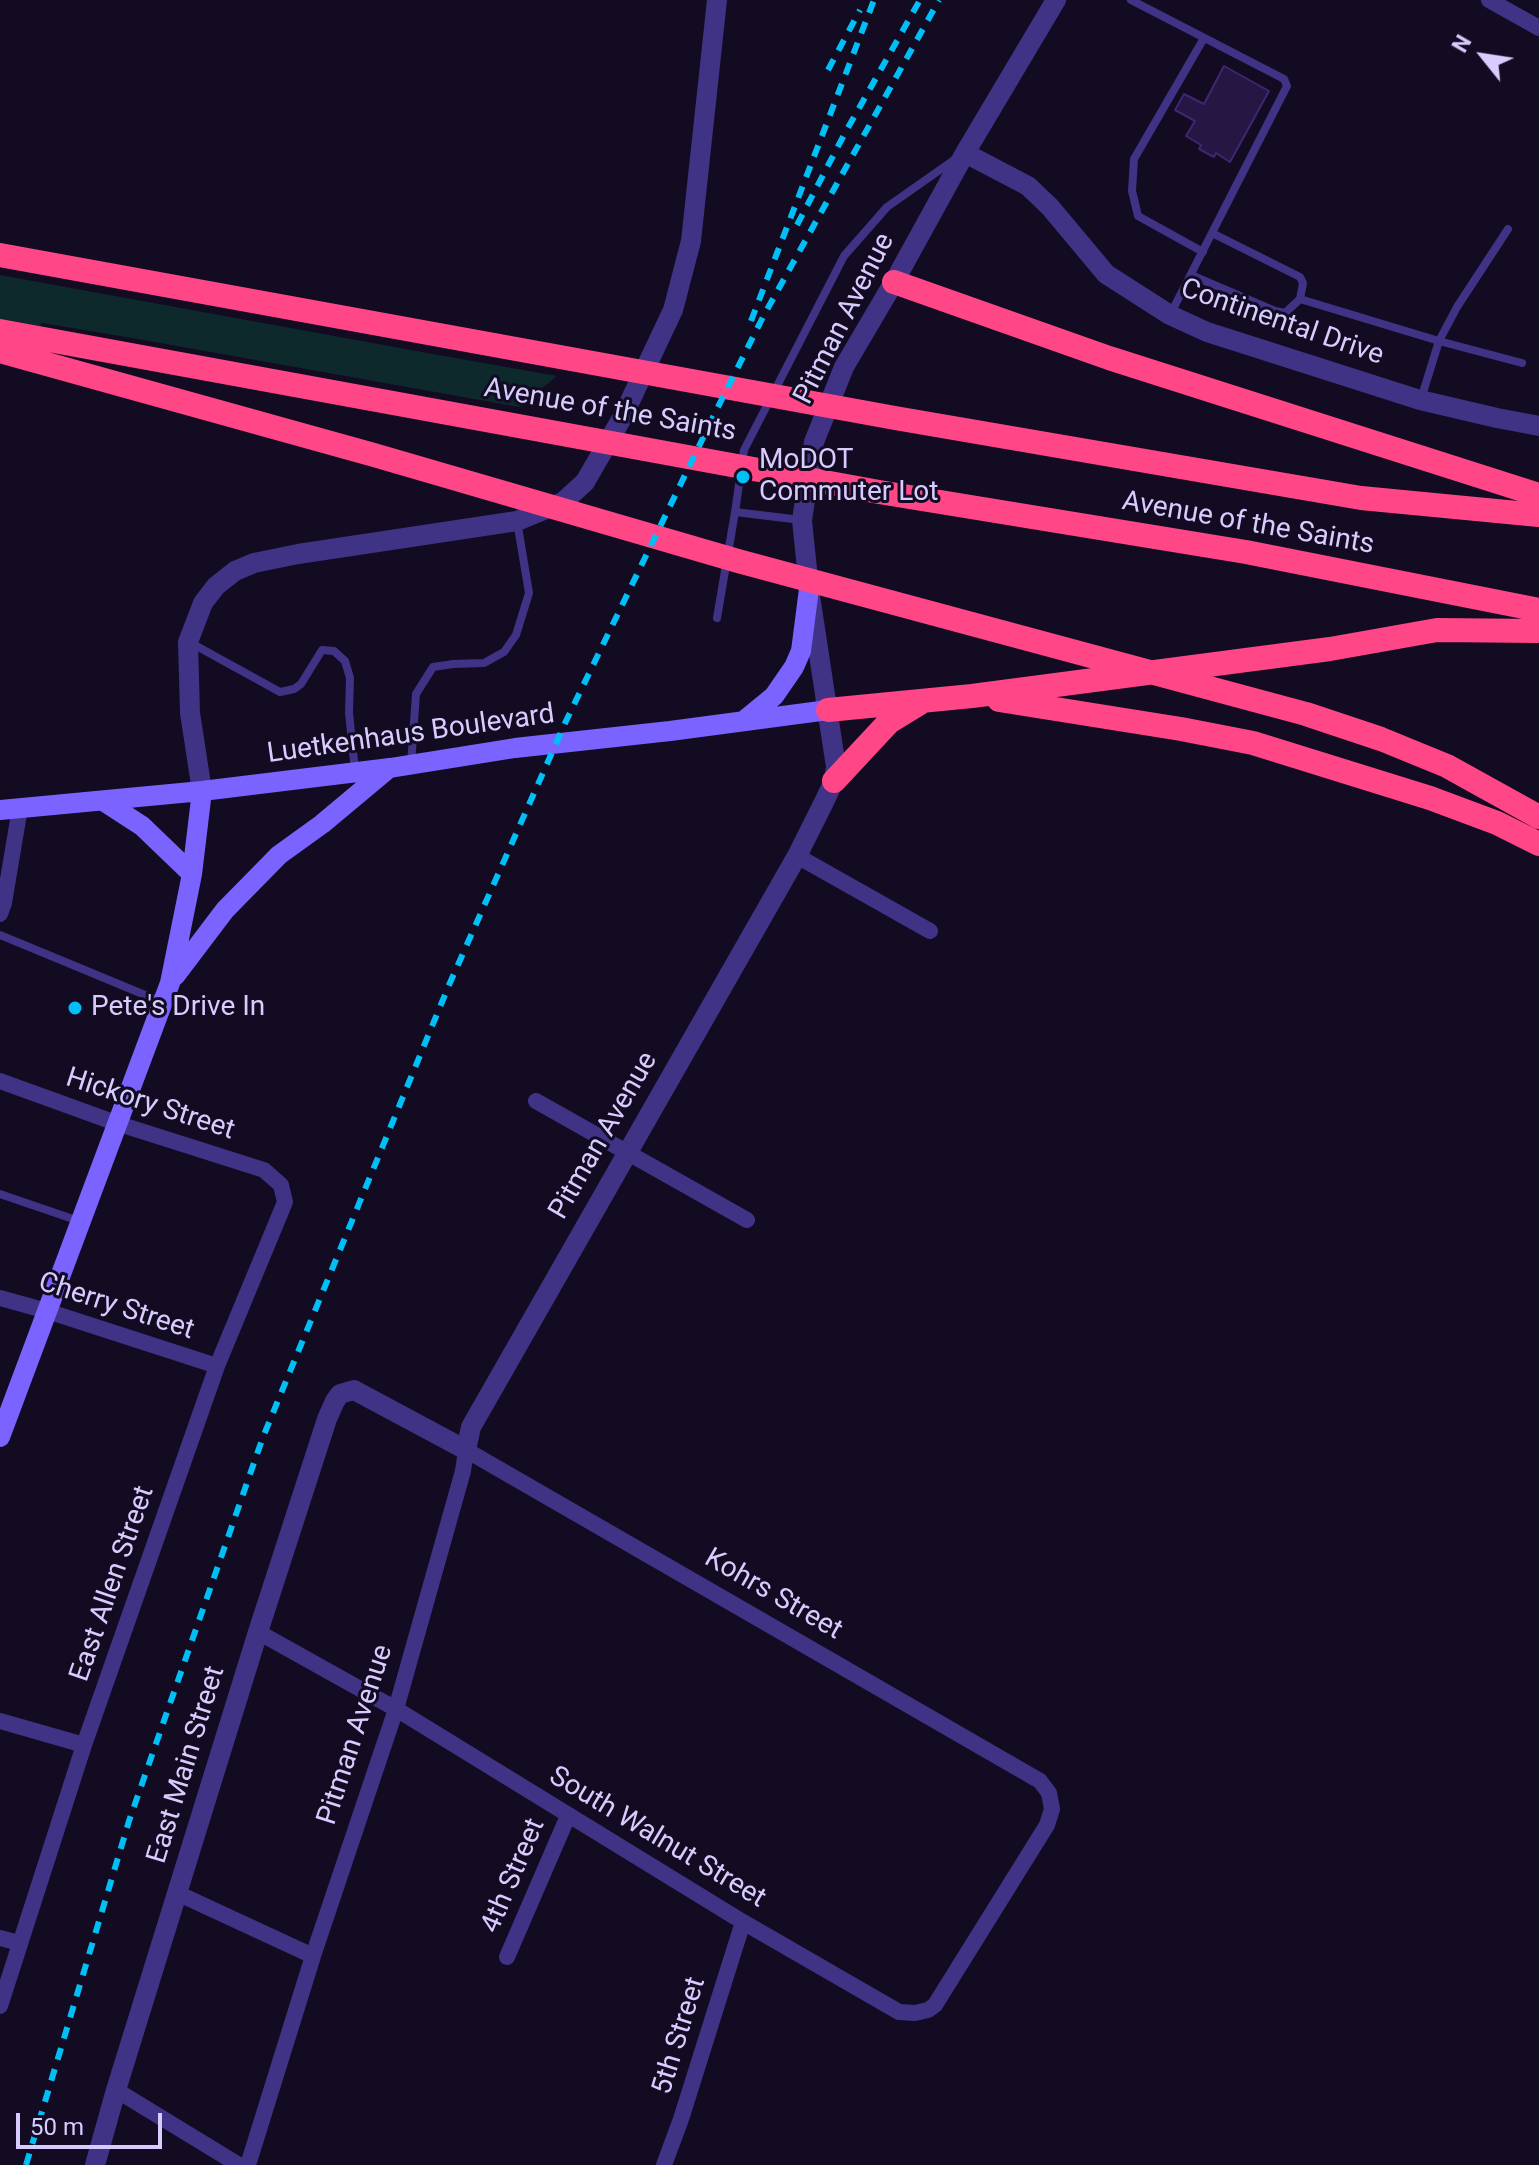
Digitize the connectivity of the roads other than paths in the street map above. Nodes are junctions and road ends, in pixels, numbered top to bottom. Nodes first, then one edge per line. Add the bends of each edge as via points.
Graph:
1 (717, 0) edge
2 (1056, 0) edge
3 (1131, 0) edge
4 (1489, 0) edge
5 (1539, 28) edge
6 (1204, 38) junction
7 (965, 153) junction
8 (1508, 229) dead end
9 (1212, 233) junction
10 (1203, 252) junction
11 (0, 255) edge
12 (1191, 275) junction
13 (894, 282) junction
14 (1300, 299) junction
15 (1170, 315) junction
16 (0, 331) edge
17 (1439, 341) junction
18 (0, 351) edge
19 (1522, 363) dead end
20 (1420, 400) junction
21 (1539, 426) edge
22 (1539, 495) edge
23 (735, 512) junction
24 (1539, 515) edge
25 (802, 520) junction
26 (517, 521) junction
27 (809, 589) junction
28 (1539, 610) edge
29 (717, 618) dead end
30 (1539, 631) edge
31 (188, 642) junction
32 (972, 696) junction
33 (926, 700) junction
34 (828, 710) junction
35 (743, 721) junction
36 (411, 764) junction
37 (390, 768) junction
38 (355, 772) junction
39 (834, 781) junction
40 (202, 791) junction
41 (105, 802) junction
42 (10, 809) edge
43 (1539, 817) edge
44 (1539, 844) edge
45 (797, 856) junction
46 (192, 874) junction
47 (0, 914) edge
48 (930, 931) dead end
49 (0, 935) edge
50 (170, 983) junction
51 (162, 1002) junction
52 (0, 1081) edge
53 (536, 1101) dead end
54 (116, 1123) junction
55 (627, 1151) junction
56 (281, 1185) joint
57 (0, 1194) edge
58 (747, 1220) dead end
59 (81, 1222) junction
60 (0, 1298) edge
61 (47, 1311) junction
62 (217, 1366) junction
63 (348, 1391) joint
64 (0, 1437) edge
65 (466, 1450) junction
66 (258, 1632) junction
67 (396, 1709) junction
68 (0, 1721) edge
69 (84, 1745) junction
70 (568, 1816) junction
71 (177, 1893) junction
72 (995, 1909) joint
73 (743, 1922) junction
74 (0, 1938) edge
75 (19, 1943) junction
76 (313, 1956) junction
77 (507, 1957) dead end
78 (0, 2006) edge
79 (116, 2090) junction
80 (95, 2165) edge
81 (239, 2165) edge
82 (248, 2165) edge
83 (664, 2165) edge

1 - 26 street via 691,241 673,310 585,482 563,502
2 - 7 street, Pitman Avenue
3 - 6 lane
4 - 5 street
6 - 9 lane via 1284,79 1287,86
6 - 10 lane via 1134,159 1132,191 1138,216
7 - 13 street, Pitman Avenue
7 - 15 street, Continental Drive via 1028,186 1106,274
7 - 23 lane via 887,207 844,256 744,450
8 - 17 lane
9 - 10 lane
9 - 14 lane via 1300,277
10 - 12 lane
11 - 24 highway, Avenue of the Saints via 1361,498
12 - 14 lane via 1275,311 1285,313
12 - 15 lane
13 - 22 highway via 1109,358
13 - 25 street, Pitman Avenue via 844,367 814,442
14 - 17 lane
15 - 20 street, Continental Drive via 1207,332
16 - 28 highway, Avenue of the Saints via 879,492 1246,552
17 - 19 lane
17 - 20 lane
18 - 43 highway via 738,561 1306,714 1447,766
20 - 21 street, Continental Drive
23 - 25 lane
23 - 29 lane
25 - 27 street, Pitman Avenue
26 - 31 street via 254,563 209,593
26 - 36 lane via 529,593 516,635 504,652 484,663 433,667 416,694
27 - 34 street, Pitman Avenue
27 - 35 main road via 794,667 774,696
30 - 32 highway via 1437,630
31 - 38 lane via 280,692 301,684 322,650 334,651 345,661 350,678
31 - 40 street via 190,713
32 - 33 highway
32 - 44 highway via 1253,743 1430,798
33 - 34 highway
33 - 39 highway via 889,722
34 - 35 main road, Luetkenhaus Boulevard
34 - 39 street, Pitman Avenue
35 - 36 main road, Luetkenhaus Boulevard
36 - 37 main road, Luetkenhaus Boulevard
37 - 38 main road, Luetkenhaus Boulevard
37 - 50 main road via 279,855 225,910
38 - 40 main road, Luetkenhaus Boulevard
39 - 45 street, Pitman Avenue
40 - 41 main road, Luetkenhaus Boulevard
40 - 46 main road
41 - 42 main road, Luetkenhaus Boulevard
41 - 46 main road via 142,826
42 - 47 street
45 - 48 street
45 - 55 street, Pitman Avenue
46 - 50 main road
49 - 51 lane
50 - 51 main road
51 - 54 main road
52 - 54 street, Hickory Street
53 - 55 street
54 - 56 street, Hickory Street via 264,1170
54 - 59 main road
55 - 58 street
55 - 65 street, Pitman Avenue via 471,1427
56 - 62 street, East Allen Street via 285,1202
57 - 59 lane
59 - 61 main road
60 - 61 street, Cherry Street
61 - 62 street, Cherry Street
61 - 64 main road
62 - 69 street, East Allen Street
63 - 65 street, Kohrs Street via 362,1393
63 - 66 street, East Main Street via 340,1394 327,1419
65 - 67 street, Pitman Avenue
65 - 72 street, Kohrs Street via 1040,1781 1052,1809 1047,1825
66 - 67 street, South Walnut Street
66 - 71 street, East Main Street
67 - 70 street, South Walnut Street
67 - 76 street, Pitman Avenue
68 - 69 street
69 - 75 street, East Allen Street
70 - 73 street, South Walnut Street
70 - 77 street, 4th Street
71 - 76 street
71 - 79 street, East Main Street
72 - 73 street, South Walnut Street via 935,2005 915,2013 899,2012
73 - 83 street, 5th Street
74 - 75 street
75 - 78 street, East Allen Street
76 - 82 street, Pitman Avenue
79 - 80 street, East Main Street
79 - 81 street

